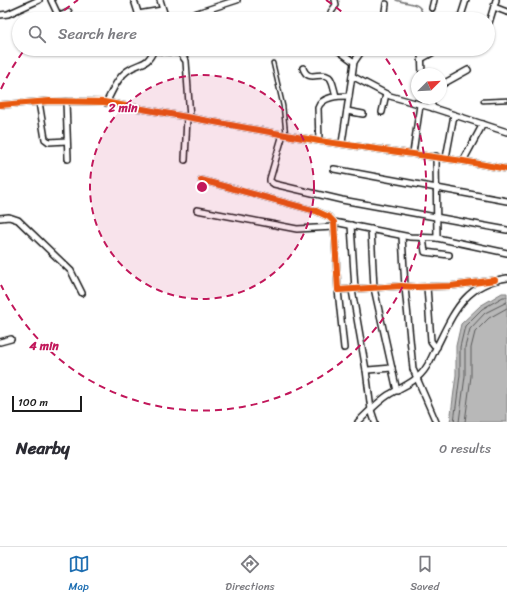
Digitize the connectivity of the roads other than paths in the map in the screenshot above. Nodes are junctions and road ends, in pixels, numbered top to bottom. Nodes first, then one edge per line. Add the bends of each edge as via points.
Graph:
1 (39, 0) edge
2 (51, 0) edge
3 (134, 0) edge
4 (160, 0) edge
5 (237, 0) edge
6 (335, 0) edge
7 (434, 0) edge
8 (466, 0) edge
9 (496, 0) edge
10 (386, 4) dead end
11 (494, 7) junction
12 (432, 8) dead end
13 (162, 10) joint
14 (12, 12) edge
15 (12, 12) edge
16 (56, 12) edge
17 (138, 12) edge
18 (154, 12) edge
19 (200, 12) edge
20 (330, 12) edge
21 (385, 12) edge
22 (462, 12) edge
23 (492, 12) edge
24 (507, 12) edge
25 (0, 16) edge
26 (151, 56) edge
27 (183, 56) edge
28 (346, 56) edge
29 (358, 56) edge
30 (426, 56) edge
31 (421, 59) joint
32 (354, 62) junction
33 (273, 63) dead end
34 (303, 68) dead end
35 (422, 68) edge
36 (468, 70) dead end
37 (352, 76) junction
38 (447, 82) edge
39 (386, 94) junction
40 (336, 96) junction
41 (349, 96) junction
42 (507, 100) edge
43 (66, 101) junction
44 (483, 101) dead end
45 (39, 102) junction
46 (106, 103) junction
47 (431, 104) edge
48 (0, 105) edge
49 (420, 105) junction
50 (433, 108) junction
51 (347, 111) junction
52 (382, 112) dead end
53 (363, 114) dead end
54 (454, 115) junction
55 (188, 117) junction
56 (483, 124) junction
57 (507, 132) edge
58 (285, 134) junction
59 (319, 140) junction
60 (67, 141) junction
61 (342, 143) junction
62 (413, 153) junction
63 (436, 156) junction
64 (68, 158) dead end
65 (446, 158) junction
66 (185, 160) dead end
67 (464, 160) junction
68 (334, 169) dead end
69 (507, 169) edge
70 (202, 180) dead end
71 (436, 187) junction
72 (507, 201) edge
73 (197, 210) dead end
74 (436, 217) junction
75 (0, 218) edge
76 (334, 224) junction
77 (352, 225) junction
78 (371, 229) junction
79 (507, 230) edge
80 (402, 236) junction
81 (423, 238) junction
82 (437, 238) junction
83 (507, 253) edge
84 (449, 255) dead end
85 (507, 278) edge
86 (495, 280) junction
87 (405, 287) junction
88 (427, 287) junction
89 (374, 288) junction
90 (354, 289) junction
91 (338, 290) junction
92 (82, 293) dead end
93 (11, 339) dead end
94 (0, 342) edge
95 (437, 347) junction
96 (344, 348) dead end
97 (392, 368) junction
98 (366, 370) junction
99 (417, 378) junction
100 (397, 391) junction
101 (371, 410) junction
102 (358, 422) edge
103 (375, 422) edge
104 (436, 422) edge

1 - 14 street
2 - 16 street
3 - 17 street
4 - 13 street
5 - 19 street
6 - 20 street via 336,5
7 - 12 street
8 - 22 street
9 - 11 street
10 - 21 street
11 - 23 street
11 - 24 street
13 - 18 street
15 - 25 street
26 - 46 street via 146,63 127,71
27 - 55 street via 186,60
28 - 32 street
29 - 32 street
30 - 31 street
31 - 35 street
32 - 37 street
33 - 58 lane via 283,106
34 - 40 street via 309,75 330,78
36 - 38 street
37 - 39 street
37 - 41 street
39 - 49 street
39 - 52 street
40 - 41 street
40 - 59 street via 319,105
41 - 51 street
42 - 44 lane
43 - 45 street
43 - 46 street
43 - 60 street
45 - 48 street
45 - 60 street via 45,139 49,142
46 - 55 street
47 - 50 street
49 - 50 street
49 - 62 street
50 - 54 street
51 - 53 street
51 - 61 street
54 - 56 street
54 - 65 street
55 - 58 street
55 - 66 street
56 - 57 street
56 - 67 street
58 - 59 street
58 - 74 street via 270,178 272,183 342,200
59 - 61 street
60 - 64 street
61 - 62 street
62 - 63 street
63 - 65 street
63 - 71 street
65 - 67 street
67 - 69 street
68 - 71 street
70 - 76 street via 316,211
71 - 72 street
71 - 74 street
73 - 76 street via 297,229
74 - 79 street
74 - 82 street
75 - 92 street via 18,220 71,271
76 - 77 street
76 - 91 street
77 - 78 street
77 - 90 street
78 - 80 street
78 - 89 street
80 - 81 street
80 - 87 street
81 - 82 street
81 - 84 street via 425,252
82 - 83 street
85 - 86 street
86 - 88 street
86 - 95 street via 465,298
87 - 88 street
87 - 89 street
87 - 99 street via 413,369
88 - 95 street via 431,341
89 - 90 street
89 - 97 street
90 - 91 street
90 - 98 street
91 - 96 street
93 - 94 street
95 - 99 street via 427,368
97 - 98 street
97 - 100 street
98 - 101 street
99 - 100 street
99 - 104 street
100 - 101 street via 389,394
101 - 102 street
101 - 103 street

